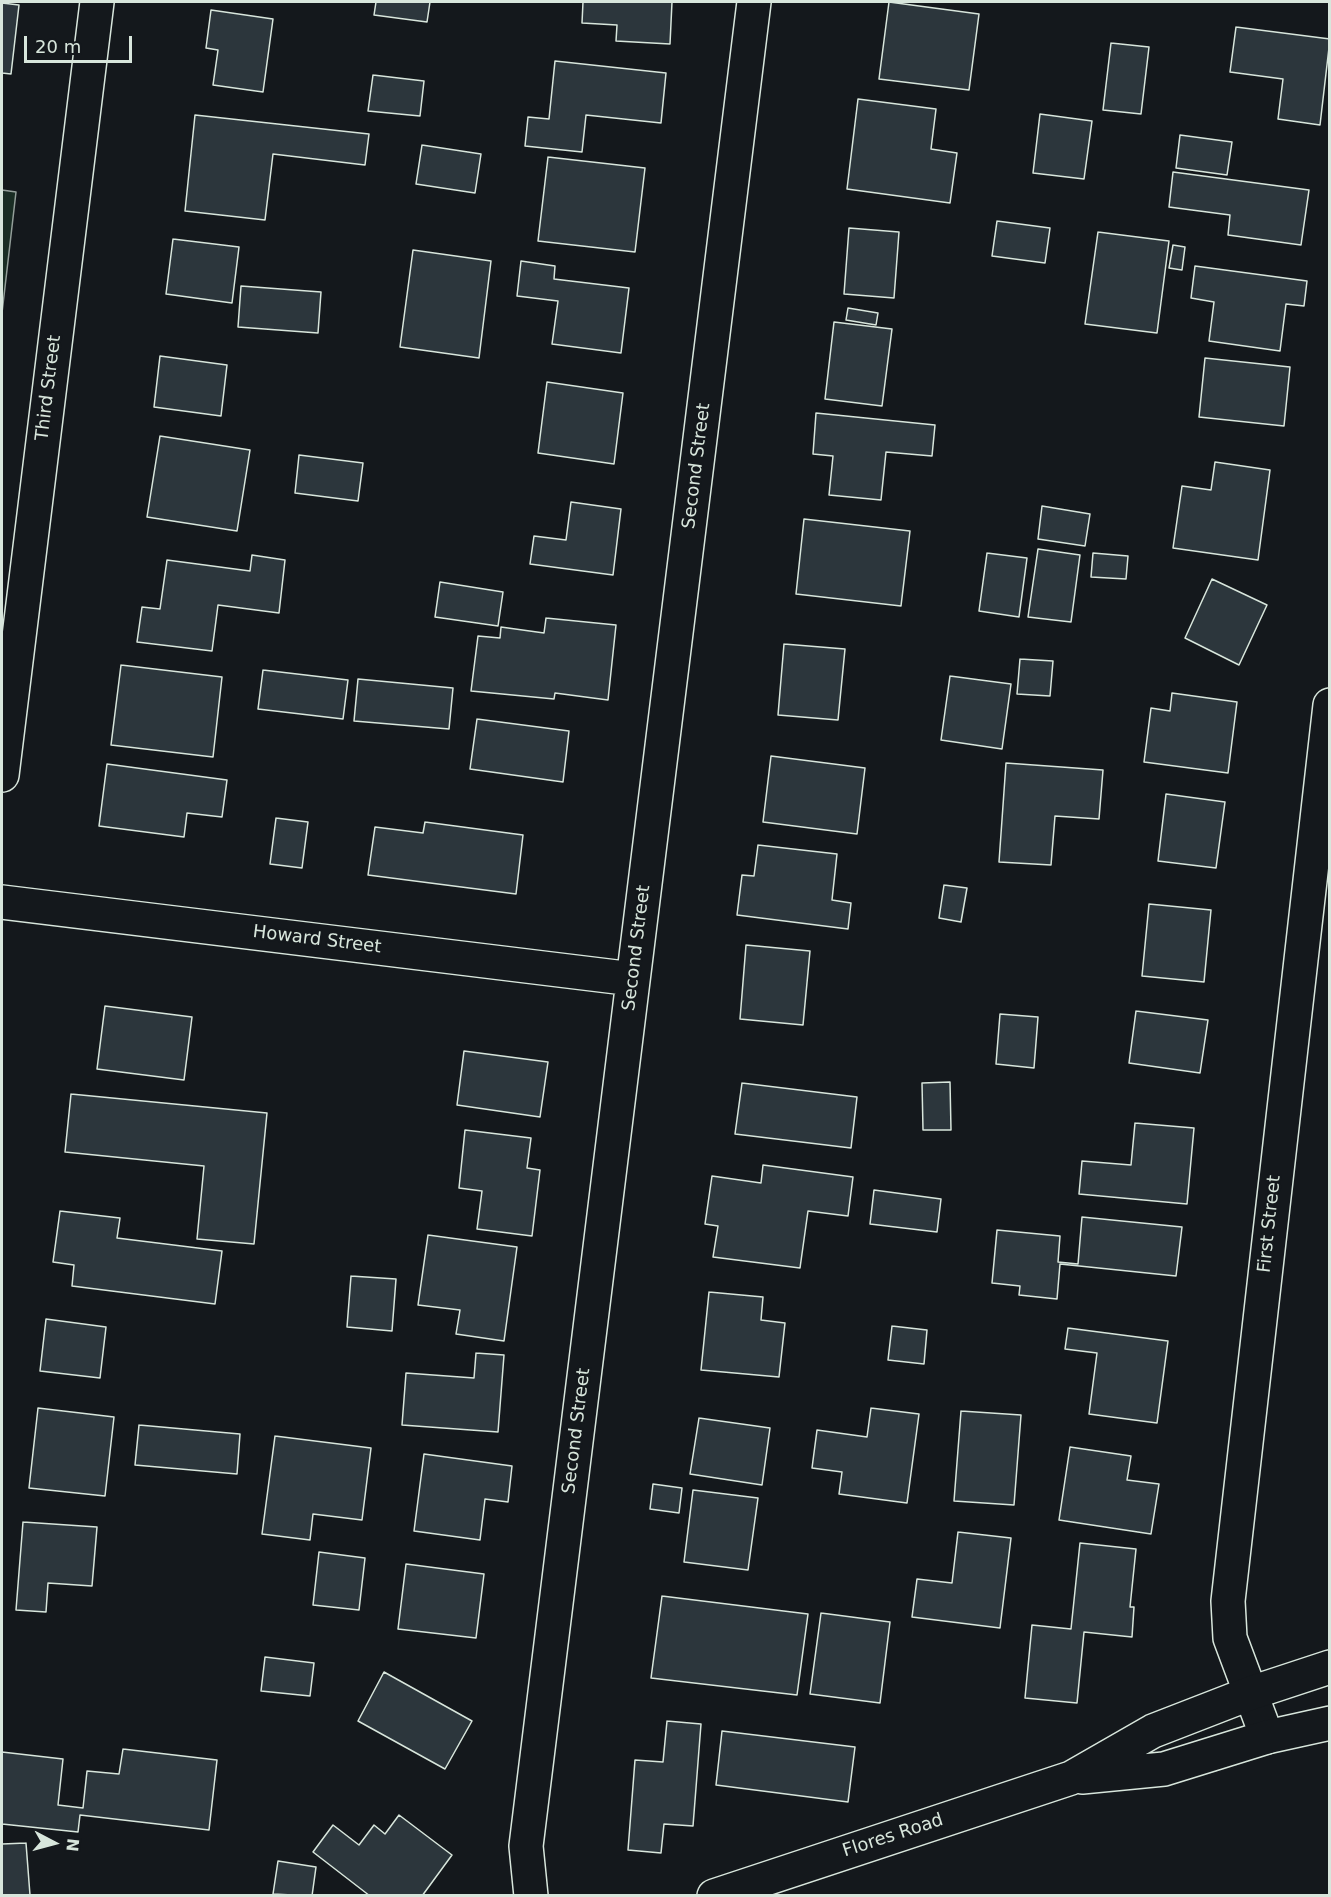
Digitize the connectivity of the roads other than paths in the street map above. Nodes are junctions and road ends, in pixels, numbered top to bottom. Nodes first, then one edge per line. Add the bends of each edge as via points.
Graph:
1 (97, 2) edge
2 (754, 2) edge
3 (1329, 705) edge
4 (2, 775) edge
5 (2, 902) edge
6 (633, 979) junction
7 (1329, 1667) edge
8 (1251, 1693) junction
9 (1329, 1723) edge
10 (1267, 1737) junction
11 (1071, 1778) junction
12 (531, 1896) edge
13 (714, 1896) edge

1 - 4 street, Third Street
2 - 6 street, Second Street
3 - 8 street, First Street via 1228,1601 1230,1638
5 - 6 street, Howard Street
6 - 12 street, Second Street via 526,1846
7 - 8 street, Flores Road
8 - 10 street, First Street
8 - 11 street, Flores Road via 1153,1731
9 - 10 street, Flores Road
10 - 11 street, Flores Road via 1164,1769
11 - 13 street, Flores Road

